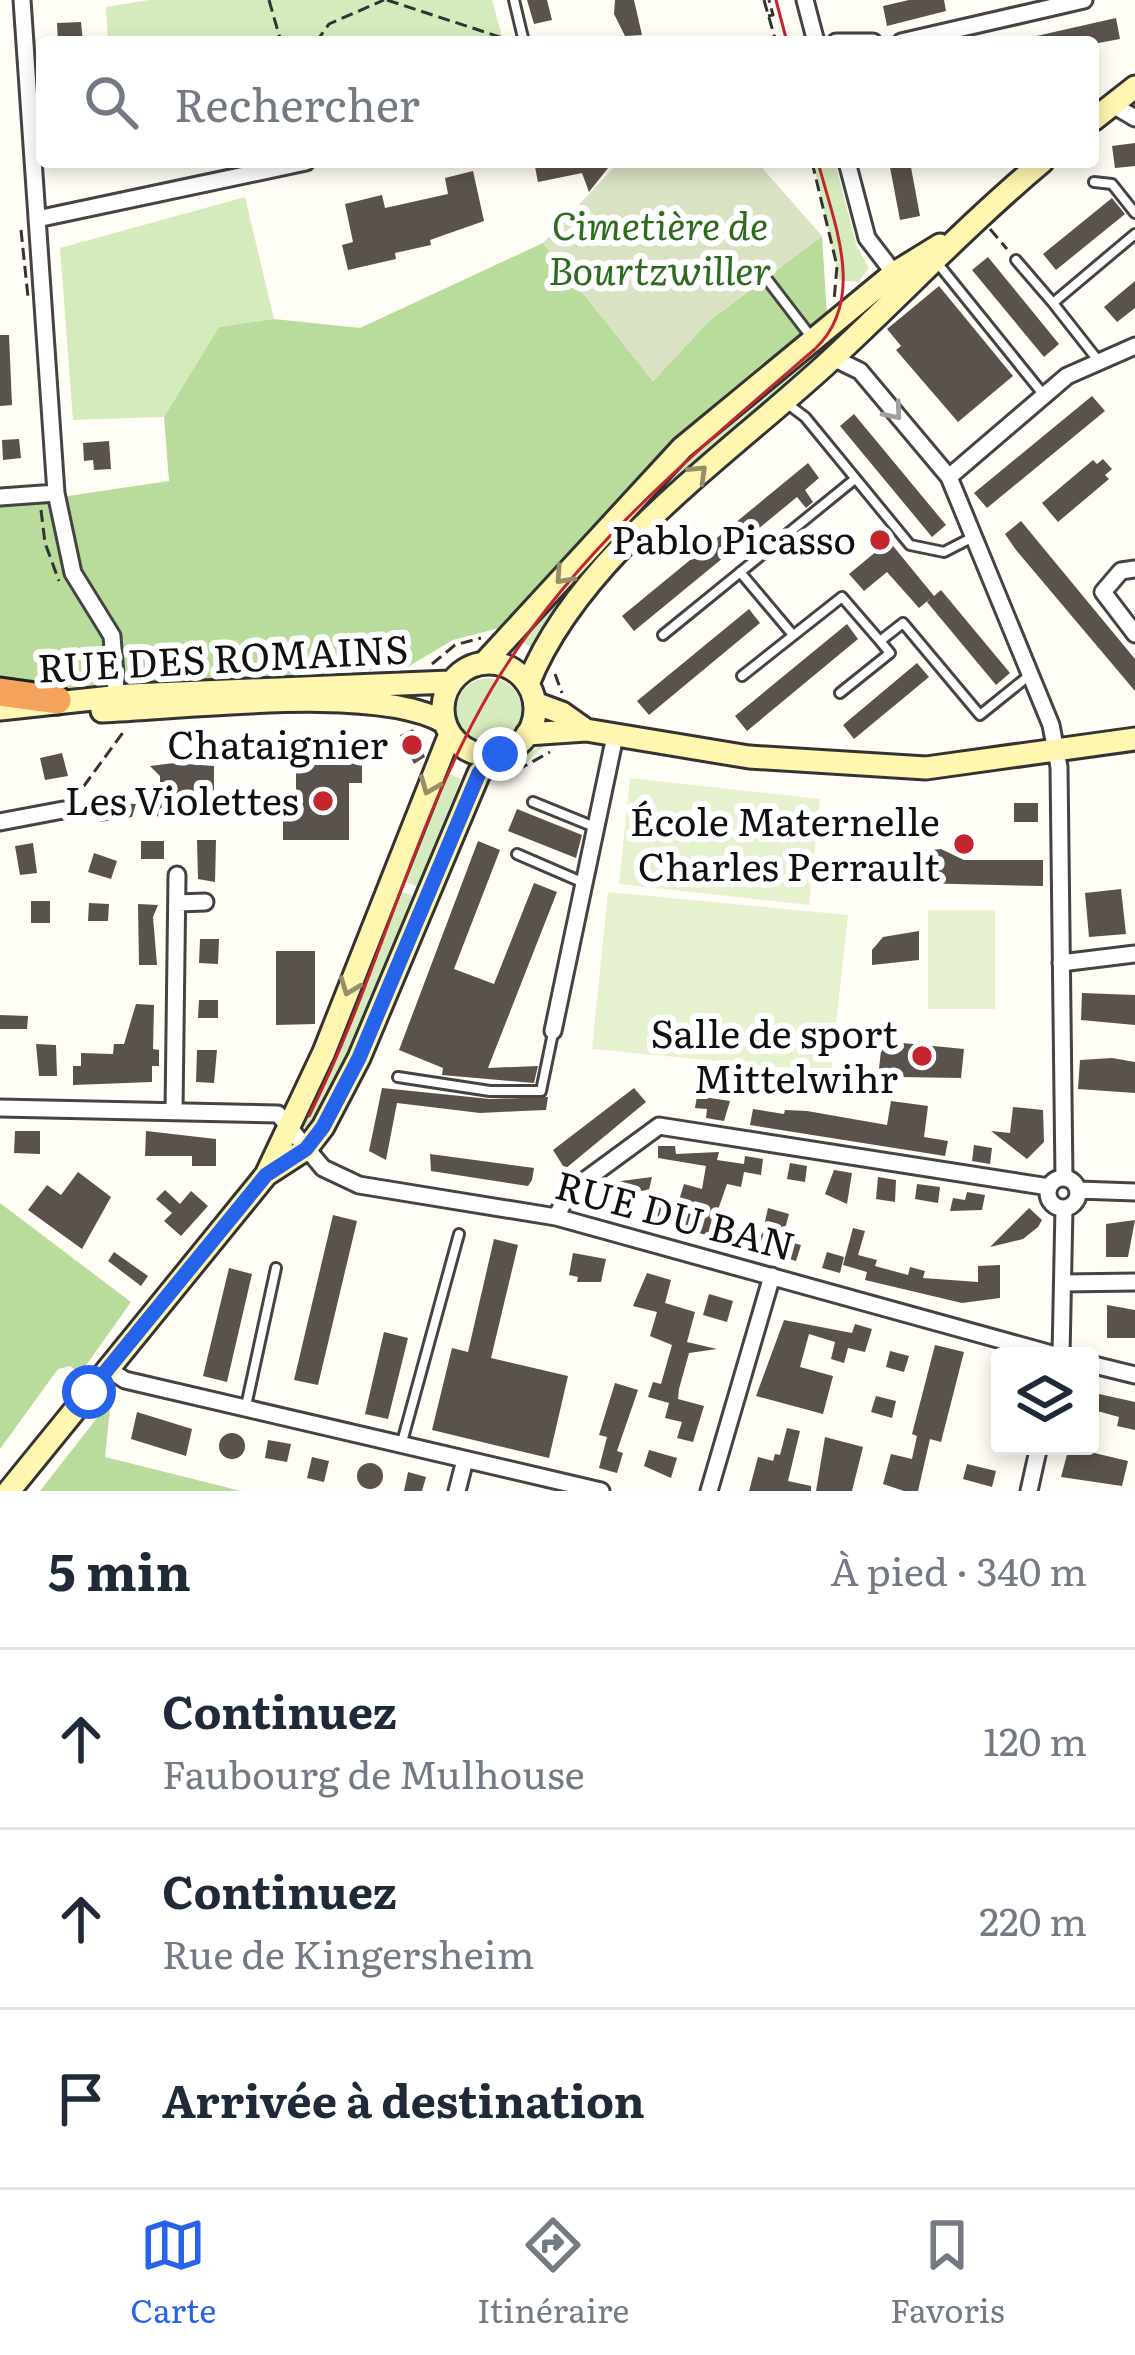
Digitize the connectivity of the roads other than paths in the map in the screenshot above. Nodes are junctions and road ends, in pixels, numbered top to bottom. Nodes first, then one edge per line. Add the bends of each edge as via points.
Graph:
1 (22, 0) edge
2 (514, 0) edge
3 (805, 0) edge
4 (1084, 0) edge
5 (523, 36) edge
6 (814, 36) edge
7 (927, 36) edge
8 (1135, 87) edge
9 (1113, 105) junction
10 (1099, 116) edge
11 (1135, 118) edge
12 (278, 168) edge
13 (849, 168) edge
14 (1035, 168) edge
15 (1094, 182) dead end
16 (1135, 213) edge
17 (37, 219) junction
18 (1135, 234) edge
19 (951, 239) junction
20 (934, 259) junction
21 (1016, 260) road end
22 (766, 278) dead end
23 (899, 281) junction
24 (1053, 303) junction
25 (813, 339) junction
26 (1135, 346) edge
27 (833, 358) junction
28 (1096, 358) junction
29 (1043, 394) junction
30 (782, 400) junction
31 (949, 477) junction
32 (855, 478) junction
33 (56, 493) junction
34 (0, 496) edge
35 (977, 536) junction
36 (1135, 569) edge
37 (740, 572) junction
38 (1135, 634) edge
39 (663, 635) dead end
40 (793, 635) junction
41 (880, 641) junction
42 (485, 662) junction
43 (1032, 674) junction
44 (742, 676) dead end
45 (450, 682) junction
46 (0, 692) edge
47 (531, 693) junction
48 (840, 694) dead end
49 (57, 700) junction
50 (120, 705) junction
51 (0, 709) edge
52 (0, 723) edge
53 (447, 728) junction
54 (586, 730) junction
55 (527, 734) junction
56 (615, 736) junction
57 (1135, 739) edge
58 (1057, 751) junction
59 (500, 754) junction
60 (532, 802) dead end
61 (63, 810) road end
62 (0, 822) edge
63 (598, 828) junction
64 (517, 854) dead end
65 (177, 875) dead end
66 (585, 884) junction
67 (205, 902) dead end
68 (177, 903) junction
69 (1135, 954) edge
70 (1061, 963) junction
71 (553, 1031) joint
72 (398, 1077) dead end
73 (0, 1108) edge
74 (174, 1111) junction
75 (292, 1126) junction
76 (306, 1149) junction
77 (266, 1175) junction
78 (1064, 1178) junction
79 (1049, 1187) junction
80 (1078, 1190) junction
81 (1135, 1192) edge
82 (1064, 1208) junction
83 (556, 1217) junction
84 (459, 1234) dead end
85 (276, 1268) dead end
86 (772, 1276) junction
87 (1135, 1282) edge
88 (1064, 1283) junction
89 (1028, 1347) edge
90 (1060, 1347) edge
91 (1099, 1366) edge
92 (107, 1369) junction
93 (1135, 1375) edge
94 (245, 1408) junction
95 (402, 1442) junction
96 (1037, 1455) edge
97 (465, 1460) junction
98 (9, 1491) edge
99 (457, 1491) edge
100 (602, 1491) edge
101 (709, 1491) edge
102 (1028, 1491) edge

1 - 17 street
2 - 5 lane
3 - 6 street
4 - 7 street
8 - 9 main road
9 - 10 main road
9 - 11 street
12 - 17 street
13 - 23 street via 867,238
14 - 19 main road
15 - 16 lane via 1112,184
17 - 33 street
18 - 24 lane
19 - 20 main road
19 - 23 main road
20 - 23 main road
20 - 29 lane
21 - 24 lane
22 - 25 lane
23 - 25 main road
23 - 27 main road
24 - 28 lane
25 -> 42 main road via 682,448
26 - 28 street
27 - 30 main road
27 -> 31 street via 860,371
28 - 29 street
29 - 31 street
30 - 32 lane
47 -> 30 main road via 556,629 614,561
31 - 35 street
32 - 35 lane via 910,545 944,552
32 - 37 lane
33 - 34 street
33 - 50 street via 73,573 112,636
35 - 43 street
36 - 38 street via 1103,592
37 - 39 lane
37 - 40 lane
40 - 41 lane via 842,597
40 - 44 lane
41 - 43 lane via 903,623 980,715
41 - 48 lane via 890,653
42 - 45 main road
42 - 47 main road via 506,666
43 - 58 street
45 - 50 main road, RUE DES ROMAINS
45 - 53 main road
46 - 49 highway
47 - 54 main road
47 - 55 main road
49 - 50 main road, RUE DES ROMAINS
49 - 51 main road, RUE DES ROMAINS
50 - 52 main road, RUE DES ROMAINS
50 - 53 main road, RUE DES ROMAINS via 417,706
53 - 59 main road via 470,751
53 -> 75 main road
54 - 55 main road
54 - 56 main road
55 - 59 main road
56 - 58 main road via 749,758 886,767 969,766
56 - 63 street
57 - 58 main road
58 - 70 street
59 - 76 main road via 479,773 359,1058
60 - 63 lane
61 - 62 street
63 - 66 street
64 - 66 lane
65 - 68 street
66 - 71 street
67 - 68 street
68 - 74 street
69 - 70 street
70 - 78 street
71 - 72 lane via 541,1091
73 - 74 street
74 - 75 street via 266,1113
75 - 76 street, RUE DU BAN
75 - 77 main road
76 - 77 main road
76 - 83 street, RUE DU BAN via 335,1177 359,1185
77 - 92 main road
78 - 79 street
78 - 80 street
79 - 82 street via 1051,1202
79 - 83 street via 659,1126 569,1192
80 - 81 street
80 - 82 street
82 - 88 street
83 - 86 street, RUE DU BAN
84 - 95 lane
85 - 94 lane
86 - 89 street, RUE DU BAN
86 - 101 street
87 - 88 street
88 - 90 street
91 - 93 street
92 - 94 street
92 - 98 main road
94 - 95 street
95 - 97 street
96 - 102 street
97 - 99 street
97 - 100 street

